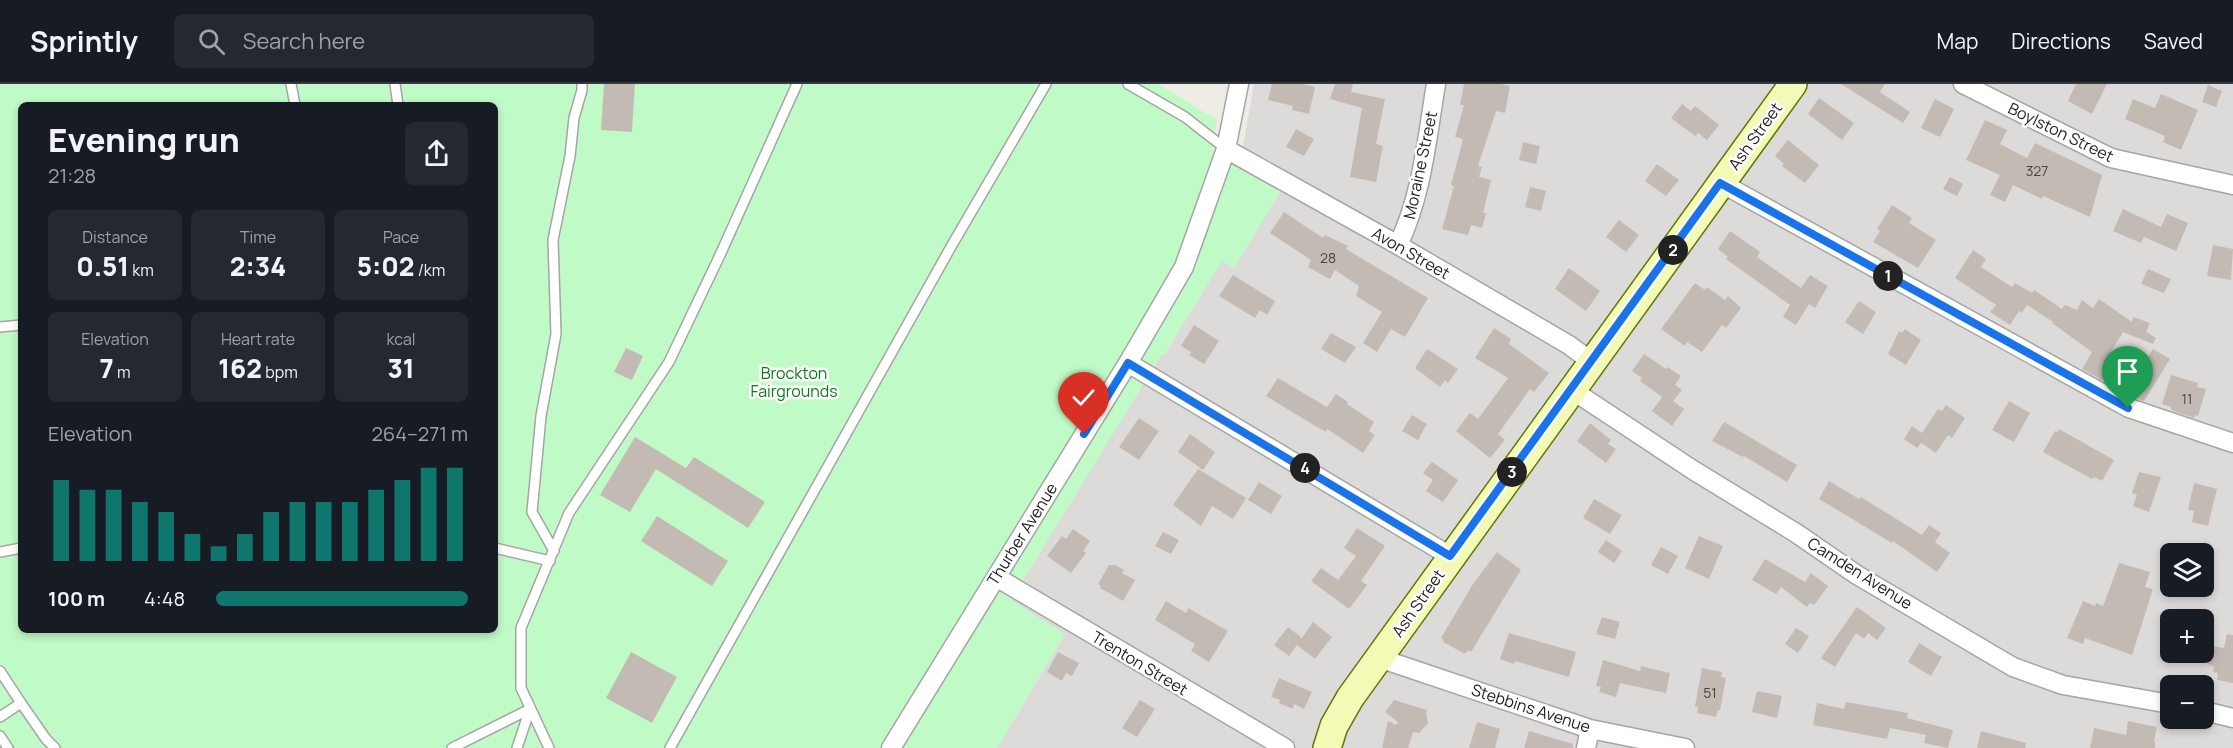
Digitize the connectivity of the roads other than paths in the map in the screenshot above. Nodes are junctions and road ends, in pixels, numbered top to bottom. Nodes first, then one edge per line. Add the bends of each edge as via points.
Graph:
1 (291, 84) edge
2 (395, 84) edge
3 (582, 84) edge
4 (797, 84) edge
5 (1046, 84) edge
6 (1128, 84) edge
7 (1239, 84) edge
8 (1436, 84) edge
9 (1793, 84) edge
10 (1963, 84) edge
11 (294, 102) edge
12 (398, 102) edge
13 (1226, 149) junction
14 (1720, 183) junction
15 (2233, 185) edge
16 (1398, 245) junction
17 (18, 325) edge
18 (0, 327) edge
19 (1592, 362) junction
20 (1128, 363) junction
21 (1572, 390) junction
22 (2233, 442) edge
23 (18, 549) edge
24 (498, 549) edge
25 (554, 551) junction
26 (0, 552) edge
27 (1450, 556) junction
28 (549, 561) junction
29 (996, 577) junction
30 (1379, 658) junction
31 (0, 671) edge
32 (2160, 702) edge
33 (21, 703) junction
34 (531, 709) junction
35 (2214, 713) edge
36 (0, 717) edge
37 (2233, 718) edge
38 (1590, 729) junction
39 (0, 736) edge
40 (8, 748) edge
41 (55, 748) edge
42 (452, 748) edge
43 (518, 748) edge
44 (549, 748) edge
45 (670, 748) edge
46 (891, 748) edge
47 (1285, 748) edge
48 (1327, 748) edge
49 (1586, 748) edge
50 (1685, 748) edge

1 - 11 lane
2 - 12 lane
3 - 25 lane via 553,240 556,334 532,512
4 - 25 lane via 669,362 569,513
5 - 45 lane
6 - 13 lane via 1185,117
7 - 13 street, Thurber Avenue
8 - 16 street, Moraine Street via 1422,170 1408,224
9 - 14 street, Ash Street
10 - 15 street, Boylston Street via 2111,158
13 - 16 street, Avon Street
13 - 20 street, Thurber Avenue via 1184,267
14 - 19 street, Ash Street
14 - 22 street via 2128,408
16 - 19 street, Avon Street
17 - 18 lane
19 - 21 street, Ash Street
20 - 27 street
20 - 29 street, Thurber Avenue
21 - 27 street, Ash Street
21 - 32 street, Camden Avenue via 1857,574 2013,667 2063,685
23 - 26 lane
24 - 28 lane
25 - 28 lane
27 - 30 street, Ash Street
28 - 34 lane via 521,628 521,688
29 - 46 street, Thurber Avenue
29 - 47 street, Trenton Street
30 - 38 street, Stebbins Avenue
30 - 48 street, Ash Street via 1350,698
31 - 33 lane
33 - 36 lane
33 - 41 lane
34 - 42 lane
34 - 43 lane
34 - 44 lane
35 - 37 street
38 - 49 street
38 - 50 street, Stebbins Avenue
39 - 40 lane

